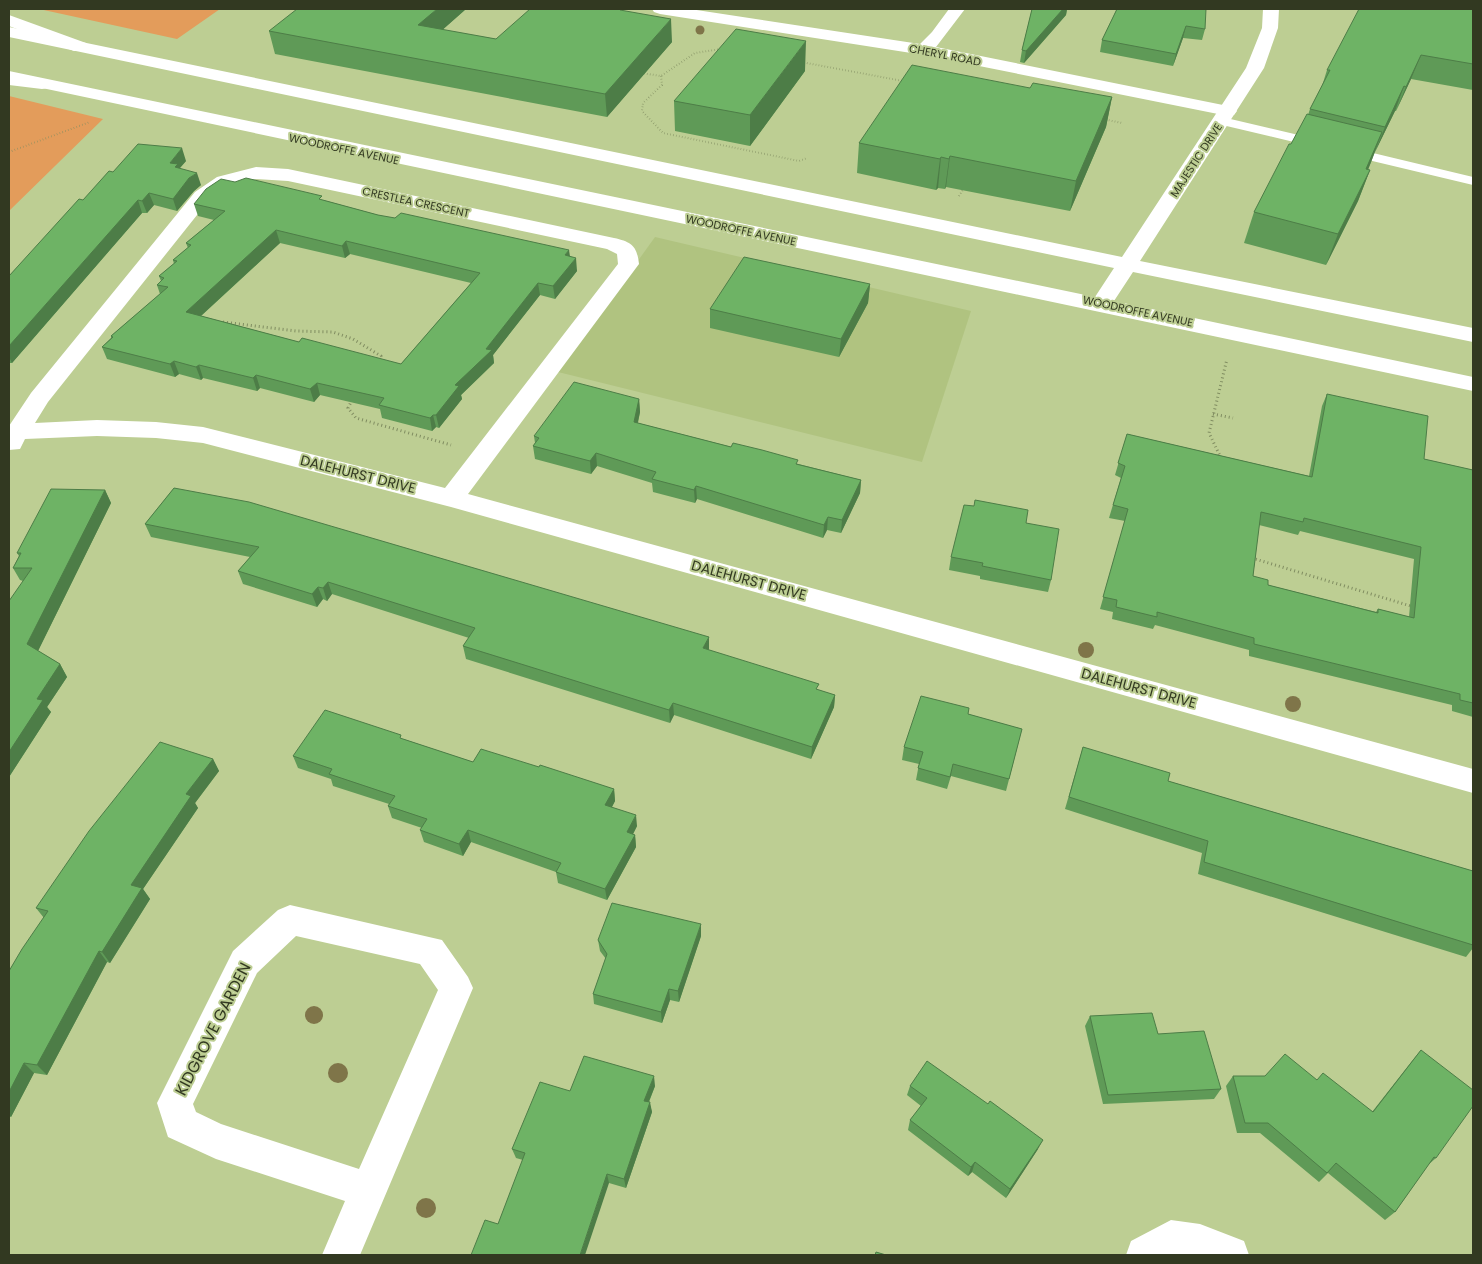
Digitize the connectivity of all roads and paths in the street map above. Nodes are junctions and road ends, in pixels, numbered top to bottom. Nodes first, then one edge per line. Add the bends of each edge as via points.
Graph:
1 (660, 9) edge
2 (957, 9) edge
3 (1271, 9) edge
4 (9, 20) edge
5 (9, 32) edge
6 (80, 47) junction
7 (729, 50) edge
8 (924, 50) junction
9 (792, 61) edge
10 (638, 72) edge
11 (661, 76) junction
12 (9, 78) edge
13 (907, 82) edge
14 (137, 105) junction
15 (1225, 116) junction
16 (1094, 118) edge
17 (1122, 123) dead end
18 (9, 152) edge
19 (807, 158) dead end
20 (1473, 181) edge
21 (964, 187) edge
22 (959, 196) edge
23 (748, 209) junction
24 (1127, 265) junction
25 (1102, 303) junction
26 (220, 322) edge
27 (1473, 335) edge
28 (1228, 354) dead end
29 (379, 363) edge
30 (1473, 384) edge
31 (356, 395) edge
32 (1213, 414) junction
33 (1233, 418) dead end
34 (13, 439) edge
35 (484, 454) junction
36 (1222, 460) edge
37 (451, 498) junction
38 (1250, 557) edge
39 (1418, 608) edge
40 (1473, 781) edge
41 (370, 1191) junction
42 (341, 1255) edge
43 (1145, 1255) edge
44 (1230, 1255) edge

1 - 8 street, CHERYL ROAD
2 - 8 street
3 - 15 street, MAJESTIC DRIVE via 1270,28 1255,68
4 - 6 street
5 - 6 street, WOODROFFE AVENUE
6 - 23 street, WOODROFFE AVENUE
7 - 11 path via 695,51
8 - 15 street, CHERYL ROAD
9 - 13 path
10 - 11 path
11 - 19 path via 662,85 643,103 642,111 663,133 798,161
12 - 14 street, WOODROFFE AVENUE
14 - 18 path
14 - 23 street, WOODROFFE AVENUE via 534,188
15 - 20 lane
15 - 24 street, MAJESTIC DRIVE
16 - 17 path
21 - 22 path
23 - 24 street, WOODROFFE AVENUE
23 - 25 street, WOODROFFE AVENUE
24 - 25 street, MAJESTIC DRIVE
24 - 27 street, WOODROFFE AVENUE
25 - 30 street, WOODROFFE AVENUE
26 - 29 path via 341,334 379,353
28 - 32 path
31 - 35 path via 348,408 356,418
32 - 33 path
32 - 36 path via 1209,433
34 - 35 street, CRESTLEA CRESCENT via 39,398 202,196 224,181 256,173 298,177 614,244 627,251 629,264
34 - 37 street, DALEHURST DRIVE via 97,428 189,433
35 - 37 street, CRESTLEA CRESCENT
37 - 40 street, DALEHURST DRIVE
38 - 39 path
41 - 41 street, KIDGROVE GARDEN via 456,988 430,951 290,920 244,962 175,1102 181,1124 216,1141
41 - 42 street, KIDGROVE GARDEN
43 - 44 street via 1172,1239 1200,1243

